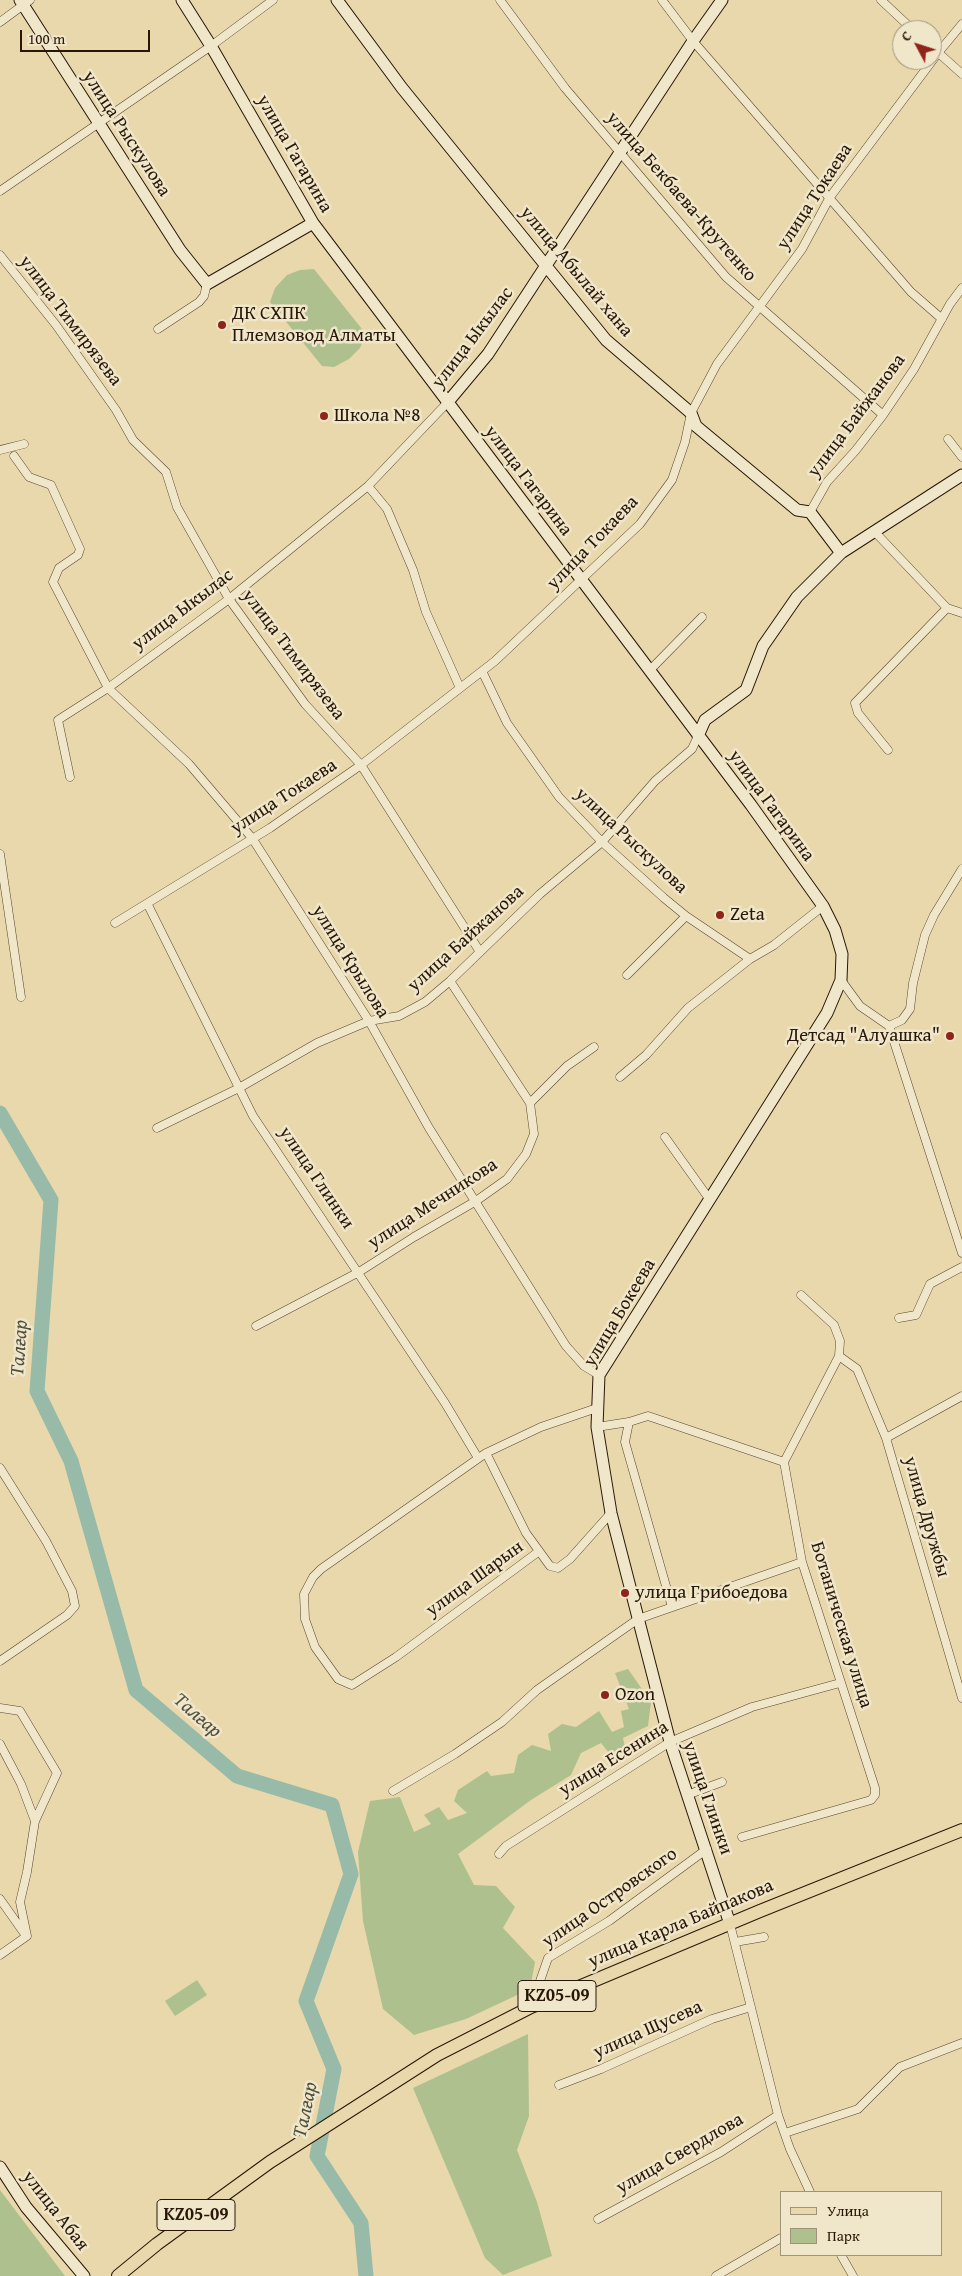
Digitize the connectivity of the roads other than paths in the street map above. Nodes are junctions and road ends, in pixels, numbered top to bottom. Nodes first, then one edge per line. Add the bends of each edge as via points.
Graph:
1 (182, 0) edge
2 (273, 0) edge
3 (337, 0) edge
4 (500, 0) edge
5 (662, 0) edge
6 (722, 0) edge
7 (881, 0) edge
8 (25, 2) edge
9 (902, 20) edge
10 (0, 22) edge
11 (962, 24) edge
12 (693, 41) junction
13 (942, 43) edge
14 (211, 46) junction
15 (942, 56) edge
16 (921, 70) edge
17 (962, 74) edge
18 (98, 124) junction
19 (619, 153) junction
20 (0, 191) edge
21 (830, 197) junction
22 (313, 224) junction
23 (0, 255) edge
24 (545, 265) junction
25 (207, 284) junction
26 (962, 288) edge
27 (759, 308) junction
28 (942, 319) junction
29 (158, 329) dead end
30 (447, 403) junction
31 (691, 413) junction
32 (883, 415) junction
33 (948, 439) dead end
34 (24, 444) dead end
35 (0, 450) edge
36 (14, 456) dead end
37 (962, 457) edge
38 (962, 475) edge
39 (368, 486) junction
40 (810, 512) junction
41 (874, 531) junction
42 (841, 553) junction
43 (582, 580) junction
44 (229, 599) junction
45 (947, 608) junction
46 (962, 612) edge
47 (702, 617) dead end
48 (650, 670) junction
49 (482, 671) junction
50 (108, 688) junction
51 (460, 688) junction
52 (684, 717) junction
53 (705, 720) junction
54 (698, 736) junction
55 (888, 750) dead end
56 (361, 765) junction
57 (70, 777) dead end
58 (252, 838) junction
59 (602, 842) junction
60 (0, 854) edge
61 (962, 869) edge
62 (148, 905) junction
63 (823, 906) junction
64 (686, 916) junction
65 (116, 923) dead end
66 (480, 952) junction
67 (750, 959) junction
68 (627, 975) dead end
69 (450, 980) junction
70 (841, 980) junction
71 (21, 997) dead end
72 (369, 1021) junction
73 (889, 1026) junction
74 (594, 1047) dead end
75 (620, 1077) dead end
76 (239, 1088) junction
77 (530, 1103) junction
78 (157, 1128) dead end
79 (665, 1137) dead end
80 (476, 1200) junction
81 (710, 1200) junction
82 (962, 1253) edge
83 (962, 1267) edge
84 (359, 1272) junction
85 (801, 1295) dead end
86 (899, 1318) dead end
87 (256, 1326) dead end
88 (839, 1356) junction
89 (599, 1375) junction
90 (962, 1396) edge
91 (597, 1408) junction
92 (629, 1422) junction
93 (598, 1427) junction
94 (886, 1438) junction
95 (486, 1453) junction
96 (478, 1458) junction
97 (784, 1462) junction
98 (0, 1468) edge
99 (611, 1513) junction
100 (538, 1552) junction
101 (802, 1562) junction
102 (672, 1607) junction
103 (638, 1619) junction
104 (0, 1661) edge
105 (840, 1683) junction
106 (962, 1698) edge
107 (0, 1708) edge
108 (670, 1742) junction
109 (0, 1744) edge
110 (722, 1782) dead end
111 (393, 1791) dead end
112 (687, 1795) junction
113 (35, 1821) junction
114 (962, 1830) edge
115 (742, 1837) dead end
116 (707, 1849) junction
117 (499, 1854) dead end
118 (0, 1899) edge
119 (730, 1924) junction
120 (27, 1936) junction
121 (764, 1938) dead end
122 (735, 1942) junction
123 (0, 1955) edge
124 (531, 2007) junction
125 (751, 2007) junction
126 (962, 2043) edge
127 (559, 2085) dead end
128 (778, 2115) junction
129 (785, 2133) junction
130 (0, 2167) edge
131 (810, 2191) edge
132 (598, 2219) dead end
133 (780, 2239) edge
134 (842, 2256) edge
135 (81, 2272) edge
136 (121, 2273) edge
137 (93, 2276) edge
138 (110, 2276) edge
139 (716, 2276) edge
140 (852, 2276) edge

1 - 14 street, улица Гагарина
2 - 14 street
3 - 24 street, улица Абылай хана via 402,88
4 - 19 street, улица Бекбаева-Крутенко via 565,88
5 - 12 street
6 - 12 street, улица Ыкылас
7 - 9 street
8 - 10 street
8 - 18 street, улица Рыскулова
11 - 13 street, улица Токаева
12 - 19 street, улица Ыкылас
12 - 21 street
14 - 18 street
14 - 22 street, улица Гагарина
15 - 17 street
16 - 21 street, улица Токаева
18 - 20 street
18 - 25 street, улица Рыскулова via 180,250
19 - 24 street, улица Ыкылас
19 - 27 street, улица Бекбаева-Крутенко via 726,278
21 - 27 street, улица Токаева via 802,249
21 - 28 street via 911,292
22 - 25 street
22 - 30 street, улица Гагарина
23 - 44 street, улица Тимирязева via 56,325 116,410 133,440 166,472 177,507
24 - 30 street, улица Ыкылас via 488,354
24 - 31 street, улица Абылай хана via 606,340
25 - 29 street via 199,302
26 - 28 street, улица Байжанова
27 - 31 street, улица Токаева via 717,364
27 - 32 street, улица Бекбаева-Крутенко
28 - 32 street, улица Байжанова
30 - 39 street, улица Ыкылас
30 - 43 street, улица Гагарина
31 - 40 street, улица Абылай хана via 696,426 797,510
31 - 43 street, улица Токаева via 686,442 672,480 640,524
32 - 40 street, улица Байжанова via 827,482
33 - 37 street
34 - 35 street
36 - 50 street, улица Крылова via 29,477 51,485 80,548 78,555 58,568 53,582
38 - 41 street
39 - 44 street, улица Ыкылас
39 - 51 street via 387,509 413,570 426,612
40 - 42 street, улица Абылай хана
41 - 42 street
41 - 45 street
42 - 53 street via 797,597 763,646 746,690
43 - 48 street, улица Гагарина
43 - 49 street, улица Токаева
44 - 50 street, улица Ыкылас
44 - 56 street, улица Тимирязева via 305,704
45 - 46 street
45 - 55 street via 855,703 858,713
47 - 48 street
48 - 52 street, улица Гагарина
49 - 51 street, улица Токаева
49 - 59 street, улица Рыскулова via 507,722 559,798
50 - 57 street, улица Ыкылас via 58,720
50 - 58 street, улица Крылова via 189,764
51 - 56 street, улица Токаева
52 - 53 street
52 - 54 street, улица Гагарина
53 - 54 street
54 - 59 street, улица Байжанова via 692,749 655,781
54 - 63 street, улица Гагарина
56 - 58 street, улица Токаева
56 - 66 street, улица Тимирязева
58 - 62 street, улица Токаева
58 - 72 street, улица Крылова
59 - 64 street, улица Рыскулова
59 - 66 street, улица Байжанова via 540,894
60 - 71 street
61 - 73 street via 925,935 910,1009 902,1020
62 - 65 street, улица Токаева
62 - 76 street, улица Глинки
63 - 67 street via 774,946
63 - 70 street, улица Гагарина via 842,954
64 - 67 street, улица Рыскулова
64 - 68 street
66 - 69 street, улица Байжанова
67 - 75 street via 688,1008 646,1055
69 - 72 street, улица Байжанова via 424,1002 399,1016
69 - 77 street, улица Мечникова
70 - 73 street via 860,1006
70 - 81 street, улица Бокеева via 827,1013
72 - 76 street, улица Байжанова via 317,1043
72 - 80 street, улица Крылова via 429,1128
73 - 82 street
74 - 77 street via 567,1066
76 - 78 street, улица Байжанова
76 - 84 street, улица Глинки via 253,1116
77 - 80 street, улица Мечникова via 534,1134 526,1154 506,1179
79 - 81 street
80 - 84 street, улица Мечникова
80 - 89 street, улица Крылова via 566,1346 584,1366
81 - 89 street, улица Бокеева
83 - 86 street via 930,1284 916,1315
84 - 87 street, улица Мечникова
84 - 96 street, улица Глинки
85 - 88 street via 834,1325 840,1341
88 - 94 street, улица Дружбы via 857,1369
88 - 97 street
89 - 91 street, улица Бокеева
90 - 94 street
91 - 93 street, улица Глинки
91 - 95 street via 541,1427
92 - 93 street
92 - 97 street via 648,1416
92 - 102 street via 625,1442
93 - 99 street, улица Глинки
94 - 106 street, улица Дружбы
95 - 96 street
95 - 100 street
96 - 100 street, улица Шарын via 312,1577 304,1594 305,1619 315,1647 338,1679 352,1685 396,1658
97 - 101 street, Ботаническая улица
98 - 104 street via 46,1541 72,1591 75,1606 68,1615
99 - 100 street, улица Шарын via 558,1568 550,1566
99 - 103 street, улица Глинки
101 - 102 street
101 - 105 street, Ботаническая улица
102 - 103 street
103 - 108 street, улица Глинки
103 - 111 street via 537,1690 502,1722
105 - 108 street, улица Есенина via 752,1707
105 - 115 street, Ботаническая улица via 875,1795 871,1800
107 - 113 street via 20,1711 57,1773
108 - 112 street, улица Глинки
108 - 117 street, улица Есенина via 506,1846
109 - 113 street via 21,1784
110 - 112 street
112 - 116 street, улица Глинки
113 - 120 street via 20,1902
114 - 119 main road, улица Карла Байпакова / KZ05-09
116 - 119 street, улица Глинки
116 - 124 street, улица Островского via 609,1921 548,1958
118 - 120 street
119 - 122 street, улица Глинки
119 - 124 main road, улица Карла Байпакова / KZ05-09
120 - 123 street
121 - 122 street
122 - 125 street, улица Глинки
124 - 136 main road, улица Карла Байпакова / KZ05-09 via 437,2055 270,2162
125 - 127 street, улица Щусева via 712,2019
125 - 128 street, улица Глинки
126 - 129 street via 900,2067 858,2109
128 - 129 street, улица Глинки
128 - 132 street, улица Свердлова via 721,2152
129 - 131 street, улица Глинки
130 - 135 street, улица Абая via 26,2207
133 - 139 street
134 - 140 street
135 - 137 street
136 - 138 street

